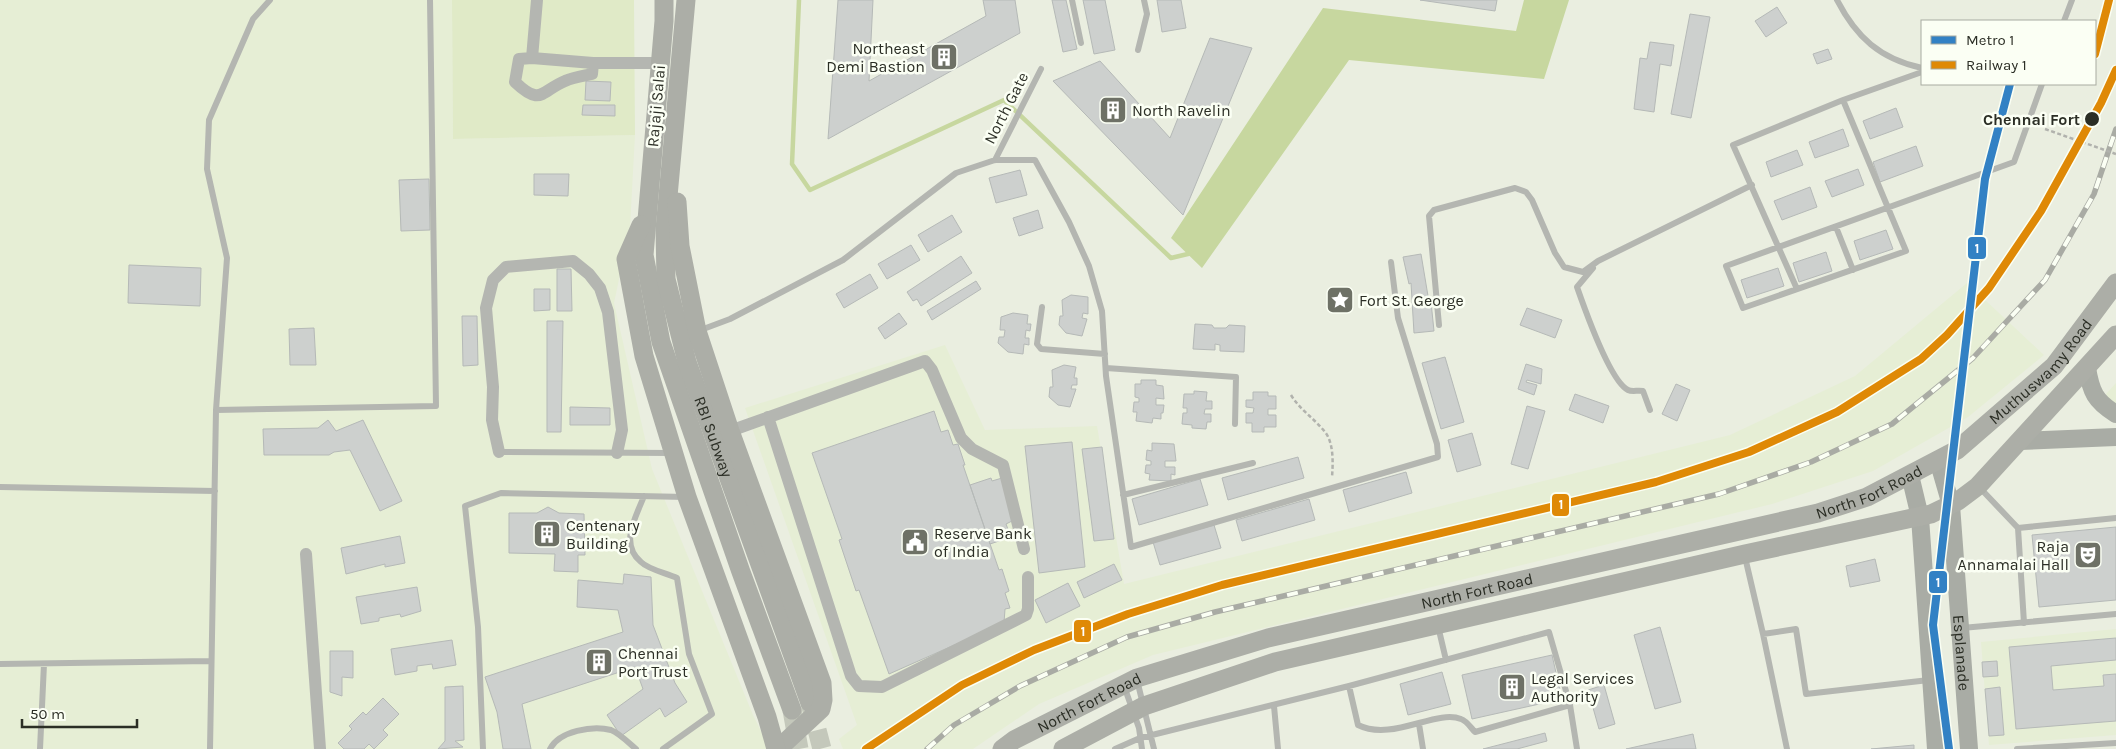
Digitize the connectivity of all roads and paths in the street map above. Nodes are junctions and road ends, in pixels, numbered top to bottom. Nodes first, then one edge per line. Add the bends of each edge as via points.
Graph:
1 (270, 0) edge
2 (430, 0) edge
3 (537, 0) edge
4 (664, 0) edge
5 (686, 0) edge
6 (1072, 0) edge
7 (1144, 0) edge
8 (1837, 0) edge
9 (2072, 0) edge
10 (2064, 20) edge
11 (1081, 42) dead end
12 (1138, 50) dead end
13 (532, 58) junction
14 (593, 63) junction
15 (660, 63) junction
16 (1921, 68) edge
17 (1042, 69) dead end
18 (1921, 72) edge
19 (2042, 85) edge
20 (1843, 100) junction
21 (2045, 129) dead end
22 (2116, 154) edge
23 (995, 160) junction
24 (673, 161) junction
25 (1752, 185) junction
26 (1889, 207) junction
27 (647, 213) junction
28 (1836, 226) junction
29 (1780, 247) junction
30 (1598, 261) junction
31 (1391, 262) dead end
32 (1853, 270) junction
33 (2116, 283) edge
34 (1797, 289) junction
35 (1042, 307) dead end
36 (1439, 325) dead end
37 (697, 332) junction
38 (2116, 335) edge
39 (1105, 354) junction
40 (1106, 368) junction
41 (2087, 368) junction
42 (1291, 395) dead end
43 (216, 410) junction
44 (1650, 410) dead end
45 (2116, 414) edge
46 (768, 417) junction
47 (1235, 424) dead end
48 (730, 431) junction
49 (2116, 437) edge
50 (2020, 441) junction
51 (1957, 450) joint
52 (499, 452) joint
53 (617, 453) junction
54 (674, 453) junction
55 (1938, 460) junction
56 (1253, 463) dead end
57 (1910, 475) junction
58 (1978, 486) junction
59 (0, 487) edge
60 (1331, 489) junction
61 (215, 492) junction
62 (644, 496) junction
63 (1123, 496) junction
64 (687, 497) junction
65 (1951, 505) junction
66 (1920, 517) junction
67 (2116, 518) edge
68 (2018, 528) junction
69 (1024, 550) dead end
70 (306, 554) dead end
71 (1745, 554) junction
72 (1028, 577) dead end
73 (2116, 614) edge
74 (2024, 622) junction
75 (1438, 625) junction
76 (1960, 628) junction
77 (1763, 634) junction
78 (1446, 660) junction
79 (210, 662) junction
80 (0, 664) edge
81 (44, 664) junction
82 (1933, 680) junction
83 (1130, 681) junction
84 (1349, 686) junction
85 (810, 703) tunnel mouth
86 (1570, 705) junction
87 (1274, 706) junction
88 (1139, 708) junction
89 (792, 710) tunnel mouth
90 (1419, 724) junction
91 (1152, 736) junction
92 (1140, 738) junction
93 (2116, 743) edge
94 (40, 749) edge
95 (210, 749) edge
96 (320, 749) edge
97 (483, 749) edge
98 (550, 749) edge
99 (636, 749) edge
100 (663, 749) edge
101 (777, 749) edge
102 (1002, 749) edge
103 (1063, 749) edge
104 (1116, 749) edge
105 (1142, 749) edge
106 (1154, 749) edge
107 (1278, 749) edge
108 (1424, 749) edge
109 (1578, 749) edge
110 (1787, 749) edge
111 (1936, 749) edge
112 (1969, 749) edge
113 (2017, 749) edge

1 - 43 lane via 252,19 209,120 207,169 227,258
2 - 43 lane via 436,406
3 - 13 street
4 - 15 main road, Rajaji Salai
5 - 24 main road, Rajaji Salai
6 - 11 lane
7 - 12 lane via 1147,14
8 - 16 lane via 1857,33 1883,54
9 - 10 lane
13 - 14 street
13 - 14 street via 519,59 515,82 527,93 545,95 564,81 592,74
14 - 15 street
15 - 27 main road, Rajaji Salai
17 - 23 lane, North Gate
18 - 20 lane
19 - 26 lane via 2014,162
20 - 25 lane via 1734,145
20 - 26 lane
21 - 22 path, bridge
23 - 37 lane via 956,172 843,260 730,319
23 - 39 lane via 1035,160 1053,191 1089,266 1102,311
24 - 37 main road via 680,246
24 - 85 main road, RBI Subway via 665,229 666,279 687,362
25 - 29 lane
25 - 30 lane
26 - 28 lane
26 - 32 lane via 1906,251
27 - 54 main road via 626,259 644,356
27 - 89 main road, RBI Subway via 644,255 661,342
28 - 29 lane
28 - 32 lane
29 - 34 lane
29 - 34 lane via 1726,266 1743,308
30 - 36 lane via 1583,272 1564,267 1532,200 1526,192 1515,188 1434,210 1430,216
30 - 44 lane via 1577,287 1610,365 1623,386 1630,391 1643,391
31 - 60 lane via 1398,318 1437,444 1438,457
32 - 34 lane
33 - 51 main road, Muthuswamy Road via 2054,366
35 - 39 lane via 1038,344 1041,349
37 - 48 main road
38 - 41 main road, Muthuswamy Road
39 - 40 lane
40 - 47 lane via 1236,377
40 - 63 lane
41 - 45 main road via 2090,387 2100,404
41 - 50 main road, Muthuswamy Road
42 - 60 path via 1298,407 1326,432 1333,464
43 - 61 lane
46 - 48 street
46 - 69 street via 925,361 962,438 972,449 1003,465
46 - 72 street via 851,676 859,686 882,687 1026,615
48 - 101 main road via 824,692 821,709
49 - 50 main road
50 - 58 main road, Muthuswamy Road
51 - 55 main road, North Fort Road
52 - 53 lane
52 - 53 street via 492,420 486,308 493,280 506,267 572,262 589,274 600,288 608,312 622,430
53 - 54 lane
54 - 64 main road
55 - 57 main road, North Fort Road
55 - 65 main road, Esplanade
56 - 63 lane
57 - 66 main road, Esplanade
57 - 83 main road, North Fort Road via 1867,497 1818,513 1268,638
58 - 65 main road, North Fort Road
58 - 68 lane
59 - 61 lane
60 - 63 lane via 1131,547
61 - 79 lane
62 - 64 lane
62 - 97 lane via 501,493 465,506 478,627
62 - 100 lane via 629,533 630,548 641,563 677,578 689,654 712,714
64 - 101 main road
65 - 66 main road, North Fort Road
65 - 76 main road, Esplanade
66 - 71 main road, North Fort Road
66 - 82 main road, Esplanade
67 - 68 lane
68 - 74 lane
70 - 96 street
71 - 75 main road, North Fort Road
71 - 77 lane
73 - 74 lane
74 - 76 lane
75 - 78 lane
75 - 88 main road, North Fort Road via 1275,662
76 - 112 main road, Esplanade
77 - 82 lane via 1796,629 1806,694
77 - 110 lane
78 - 84 lane
78 - 86 lane via 1549,632
79 - 81 lane
79 - 95 lane
80 - 81 lane
81 - 94 lane
82 - 111 main road, Esplanade
83 - 88 lane
83 - 88 lane
83 - 102 main road, North Fort Road
84 - 87 lane
84 - 90 lane via 1358,725 1368,730
86 - 90 lane via 1475,732 1464,719 1453,717
86 - 109 lane
87 - 91 lane
87 - 107 lane
88 - 91 lane
88 - 92 lane
88 - 103 main road, North Fort Road
90 - 108 lane
91 - 92 lane
91 - 106 lane
92 - 104 lane
92 - 105 lane
93 - 113 lane
98 - 99 lane via 563,736 579,730 611,730

